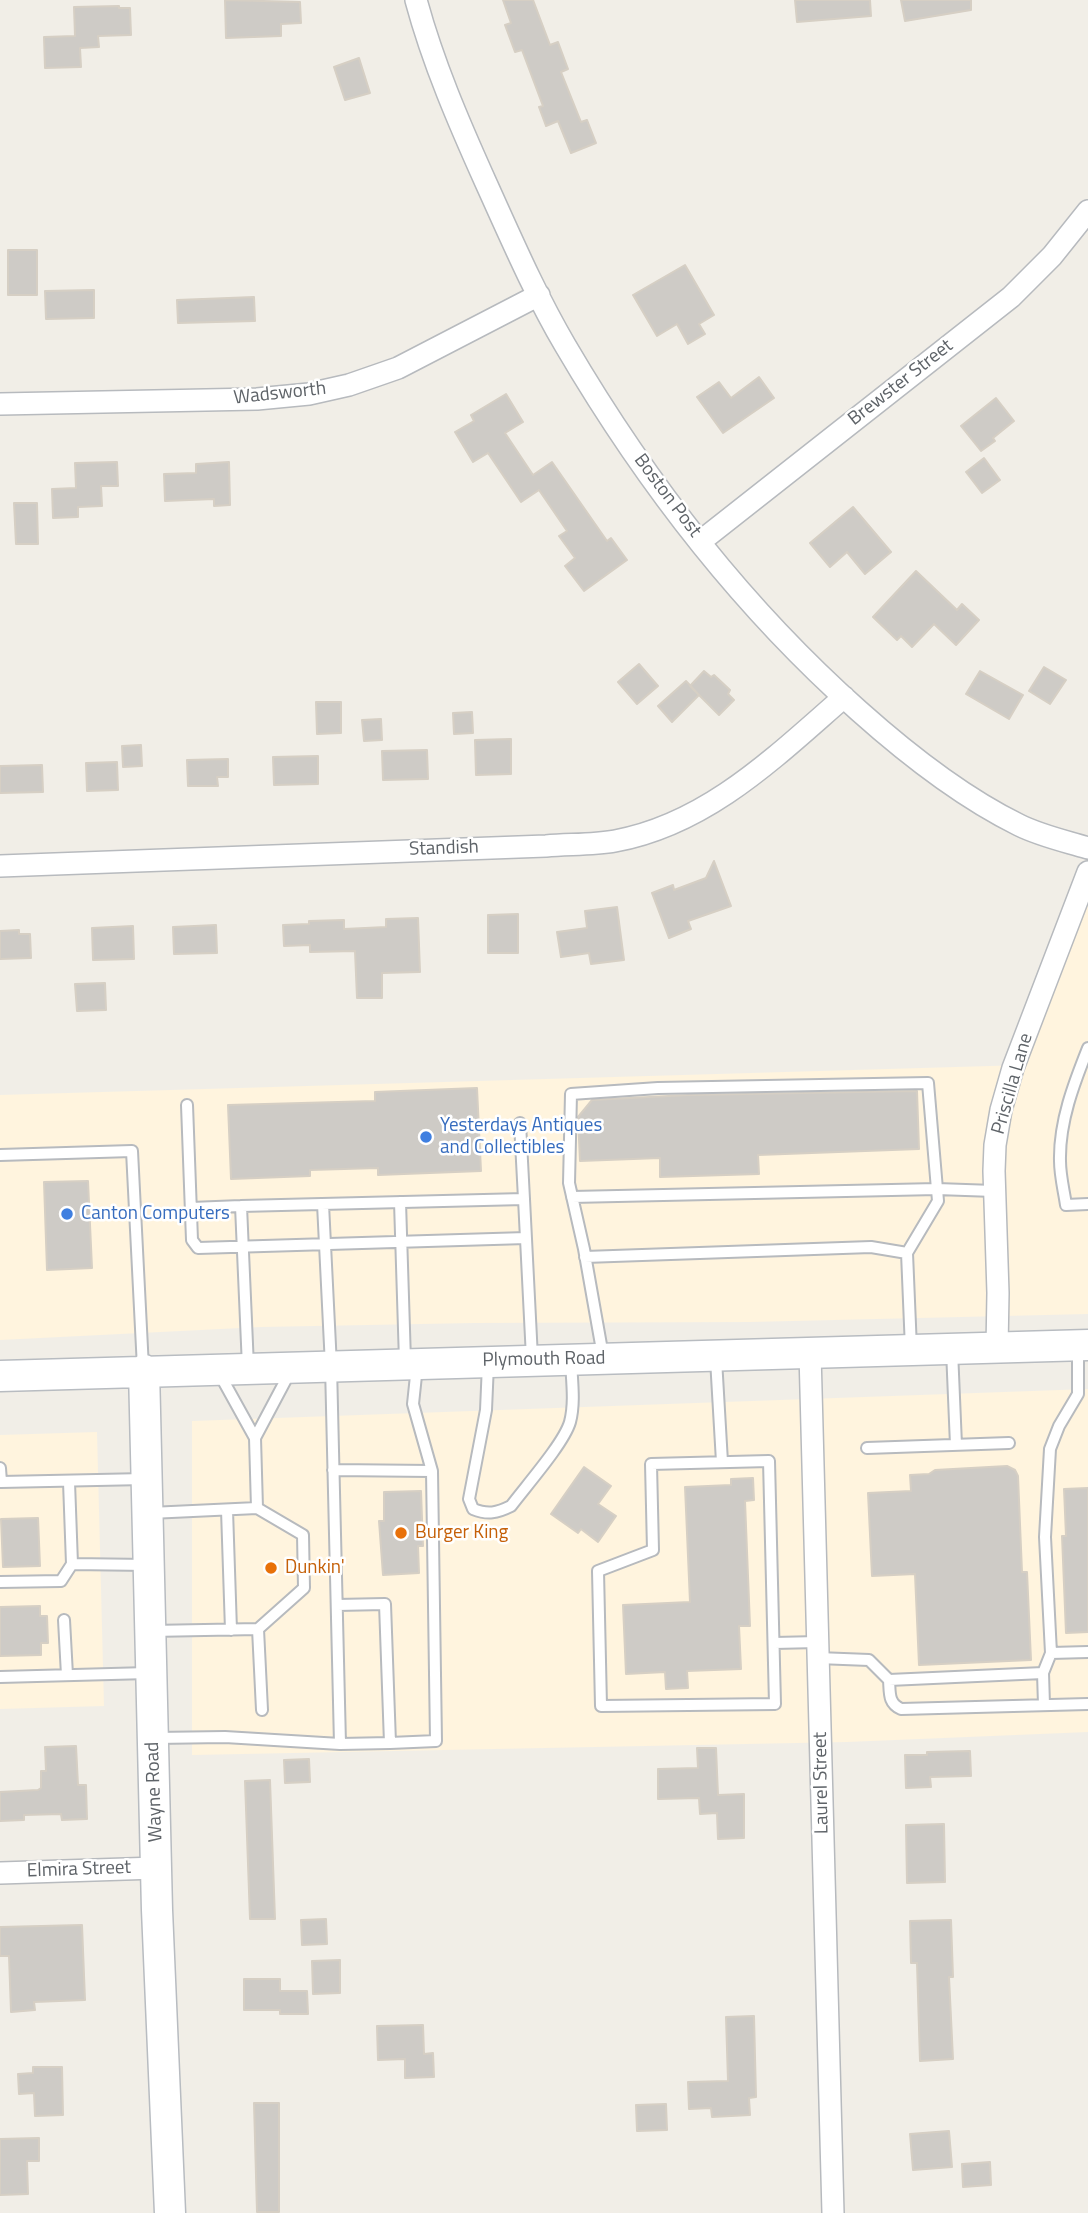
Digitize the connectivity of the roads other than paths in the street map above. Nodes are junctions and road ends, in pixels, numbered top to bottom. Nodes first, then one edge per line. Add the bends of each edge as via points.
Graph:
1 (416, 0) edge
2 (1088, 211) edge
3 (539, 295) junction
4 (0, 404) edge
5 (701, 541) junction
6 (844, 697) junction
7 (1088, 848) edge
8 (0, 866) edge
9 (1088, 872) edge
10 (1088, 1048) edge
11 (187, 1105) dead end
12 (520, 1122) dead end
13 (0, 1155) edge
14 (937, 1189) junction
15 (994, 1191) junction
16 (572, 1196) junction
17 (524, 1199) junction
18 (400, 1202) junction
19 (323, 1204) junction
20 (1088, 1204) edge
21 (241, 1206) junction
22 (191, 1208) junction
23 (526, 1238) junction
24 (401, 1243) junction
25 (325, 1245) junction
26 (243, 1248) junction
27 (906, 1253) junction
28 (585, 1257) junction
29 (1083, 1345) edge
30 (997, 1348) junction
31 (952, 1349) junction
32 (911, 1350) junction
33 (810, 1353) junction
34 (716, 1356) junction
35 (571, 1359) junction
36 (603, 1359) junction
37 (532, 1361) junction
38 (488, 1362) junction
39 (411, 1364) junction
40 (331, 1366) junction
41 (293, 1367) junction
42 (216, 1368) junction
43 (248, 1368) junction
44 (144, 1370) junction
45 (0, 1376) edge
46 (255, 1438) junction
47 (1009, 1443) dead end
48 (956, 1445) junction
49 (867, 1448) dead end
50 (722, 1462) junction
51 (0, 1468) edge
52 (333, 1470) junction
53 (432, 1471) junction
54 (146, 1479) junction
55 (69, 1482) junction
56 (0, 1483) edge
57 (257, 1508) junction
58 (226, 1510) junction
59 (147, 1513) junction
60 (72, 1564) junction
61 (148, 1565) junction
62 (0, 1582) edge
63 (337, 1605) junction
64 (64, 1620) dead end
65 (258, 1629) junction
66 (231, 1630) junction
67 (149, 1631) junction
68 (774, 1643) junction
69 (818, 1650) junction
70 (1088, 1652) edge
71 (1051, 1653) junction
72 (150, 1672) junction
73 (1043, 1673) junction
74 (67, 1675) junction
75 (0, 1677) edge
76 (889, 1680) junction
77 (1088, 1703) edge
78 (1044, 1705) junction
79 (262, 1710) dead end
80 (152, 1738) junction
81 (390, 1743) junction
82 (340, 1744) junction
83 (157, 1868) junction
84 (0, 1873) edge
85 (170, 2213) edge
86 (833, 2213) edge

1 - 3 street, Boston Post via 463,130
2 - 5 street, Brewster Street via 1011,297
3 - 4 street, Wadsworth via 398,368 309,394
3 - 5 street, Boston Post via 592,390
5 - 6 street, Boston Post via 761,615
6 - 7 street, Boston Post via 944,779 1018,824
6 - 8 street, Standish via 719,799 668,824 615,841
9 - 15 street, Priscilla Lane via 1013,1068 995,1145
10 - 20 lane via 1063,1123 1060,1161 1066,1205
11 - 22 lane
12 - 17 lane
13 - 44 lane via 132,1151
14 - 15 lane
14 - 16 lane
14 - 16 lane via 928,1083 671,1087 571,1094
14 - 27 lane via 938,1201
15 - 30 street, Priscilla Lane
16 - 28 lane
17 - 18 lane
17 - 23 lane
18 - 19 lane
18 - 24 lane
19 - 21 lane
19 - 25 lane
21 - 22 lane
21 - 26 lane
22 - 26 lane via 192,1240 198,1248
23 - 24 lane
23 - 37 lane
24 - 25 lane
24 - 39 lane
25 - 26 lane
25 - 40 lane
26 - 43 lane
27 - 28 lane via 871,1247
27 - 32 lane
28 - 36 lane
29 - 30 main road, Plymouth Road
29 - 71 lane via 1079,1394 1050,1449 1045,1537
30 - 31 main road, Plymouth Road
31 - 32 main road, Plymouth Road
31 - 48 lane
32 - 33 main road, Plymouth Road
33 - 34 main road, Plymouth Road
33 - 69 street, Laurel Street
34 - 36 main road, Plymouth Road
34 - 50 lane
35 - 36 main road, Plymouth Road
35 - 37 main road, Plymouth Road
35 - 38 lane via 572,1409 562,1439 511,1506 485,1514 473,1509 469,1499 486,1410
37 - 38 main road, Plymouth Road
38 - 39 main road, Plymouth Road
39 - 40 main road, Plymouth Road
39 - 53 lane via 413,1404
40 - 41 main road, Plymouth Road
40 - 52 lane
41 - 43 main road, Plymouth Road
41 - 46 lane
42 - 43 main road, Plymouth Road
42 - 44 main road, Plymouth Road
42 - 46 lane
44 - 45 main road, Plymouth Road
44 - 54 main road, Wayne Road
46 - 57 lane
47 - 48 lane
48 - 49 lane
50 - 68 lane via 769,1461
50 - 68 lane via 651,1464 653,1550 598,1571 601,1706 775,1704
51 - 56 lane
52 - 53 lane
52 - 63 lane
53 - 81 lane via 436,1741
54 - 55 lane
54 - 59 main road, Wayne Road
55 - 56 lane
55 - 60 lane
57 - 58 lane
57 - 65 lane via 303,1535 304,1588
58 - 59 lane
58 - 66 lane
59 - 61 main road, Wayne Road
60 - 61 lane
60 - 62 lane via 61,1581
61 - 67 main road, Wayne Road
63 - 81 lane via 385,1604
63 - 82 lane
64 - 74 lane
65 - 66 lane
65 - 79 lane
66 - 67 lane
67 - 72 main road, Wayne Road
68 - 69 lane
69 - 76 lane via 869,1660
69 - 86 street, Laurel Street
70 - 71 lane
71 - 73 lane
72 - 74 lane
72 - 80 main road, Wayne Road
73 - 76 lane
73 - 78 lane
74 - 75 lane
76 - 78 lane via 891,1700 901,1709
77 - 78 lane
80 - 82 lane
80 - 83 main road, Wayne Road
81 - 82 lane
83 - 84 street, Elmira Street
83 - 85 main road, Wayne Road

